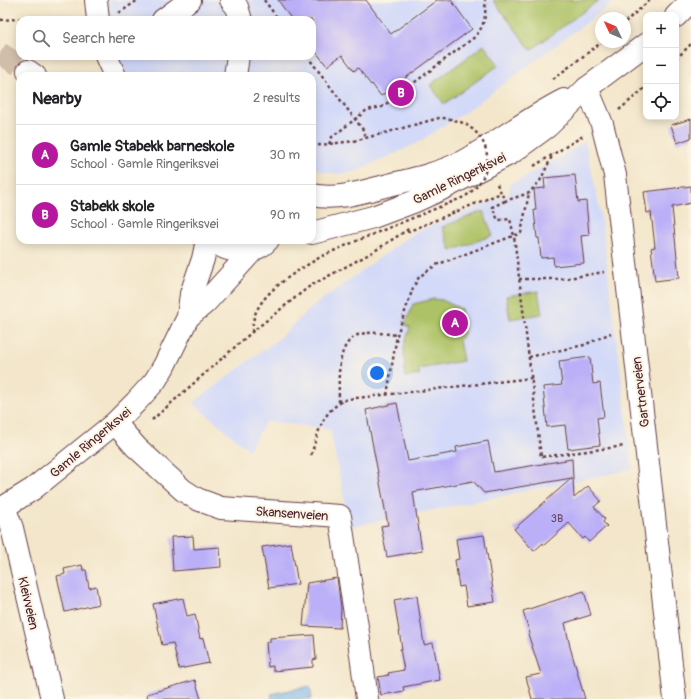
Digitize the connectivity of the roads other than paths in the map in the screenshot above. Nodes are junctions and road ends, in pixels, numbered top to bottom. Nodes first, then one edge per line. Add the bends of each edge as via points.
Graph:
1 (96, 0) edge
2 (190, 0) edge
3 (231, 0) edge
4 (691, 1) edge
5 (679, 13) edge
6 (105, 16) edge
7 (168, 16) edge
8 (240, 16) edge
9 (643, 46) edge
10 (237, 60) edge
11 (236, 72) edge
12 (587, 88) junction
13 (316, 195) edge
14 (316, 232) edge
15 (206, 244) edge
16 (219, 244) edge
17 (264, 244) edge
18 (266, 244) edge
19 (188, 317) junction
20 (116, 423) junction
21 (2, 508) edge
22 (52, 699) edge
23 (367, 699) edge
24 (675, 699) edge

1 - 6 street
2 - 7 street
3 - 8 street
4 - 5 street
9 - 12 street, Gamle Ringeriksvei
10 - 11 street
12 - 13 street, Gamle Ringeriksvei via 545,109 489,147 438,172 338,197
12 - 14 street, Gamle Ringeriksvei via 548,126 510,153 446,187 373,217
12 - 24 street, Gartnerveien via 602,124 615,176
15 - 19 street, Gamle Ringeriksvei via 191,294
16 - 17 street via 228,250 241,251
18 - 19 street, Gamle Ringeriksvei
19 - 20 street, Gamle Ringeriksvei via 155,381
20 - 21 street, Gamle Ringeriksvei via 33,489
20 - 23 street, Skansenveien via 136,447 183,490 198,499 221,508 340,516
21 - 22 street, Kleivveien via 12,528

